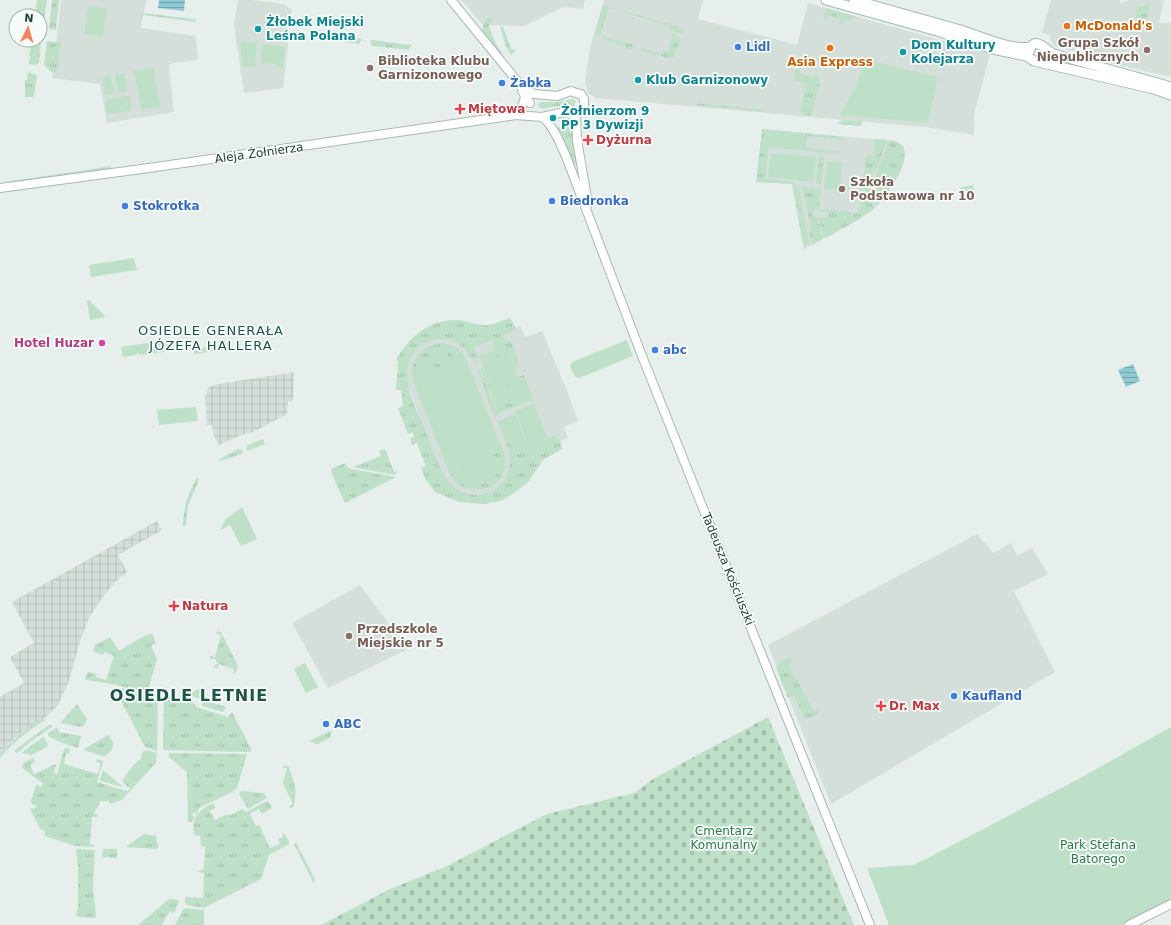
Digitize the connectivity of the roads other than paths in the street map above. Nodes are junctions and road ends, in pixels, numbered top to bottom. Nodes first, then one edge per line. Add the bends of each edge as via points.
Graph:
1 (451, 0) edge
2 (826, 0) edge
3 (854, 0) edge
4 (1031, 47) junction
5 (1047, 50) junction
6 (1030, 58) junction
7 (1040, 62) junction
8 (1171, 87) edge
9 (523, 91) junction
10 (539, 94) junction
11 (1171, 95) edge
12 (530, 104) junction
13 (576, 113) junction
14 (518, 114) junction
15 (540, 116) junction
16 (0, 188) edge
17 (588, 211) junction
18 (1171, 904) edge
19 (870, 925) edge
20 (1129, 925) edge

1 - 9 street
2 - 6 main road
3 - 4 main road via 1007,45
4 - 5 main road via 1038,44
4 - 6 main road
5 - 7 main road via 1047,56
5 - 8 main road via 1085,64
6 - 7 main road
7 - 11 main road
9 - 10 street
9 - 12 street
9 - 14 street via 524,101
10 - 12 street, Aleja Żołnierza
10 - 13 street via 557,96 571,91 581,94 584,107
12 - 14 street, Aleja Żołnierza
12 - 15 street, Tadeusza Kościuszki via 533,113
13 - 15 street, Aleja Żołnierza
13 - 17 street, Tadeusza Kościuszki via 577,140
14 - 15 street, Aleja Żołnierza
14 - 16 street, Aleja Żołnierza
15 - 17 street, Tadeusza Kościuszki via 562,145
17 - 19 street, Tadeusza Kościuszki via 646,364
18 - 20 street

